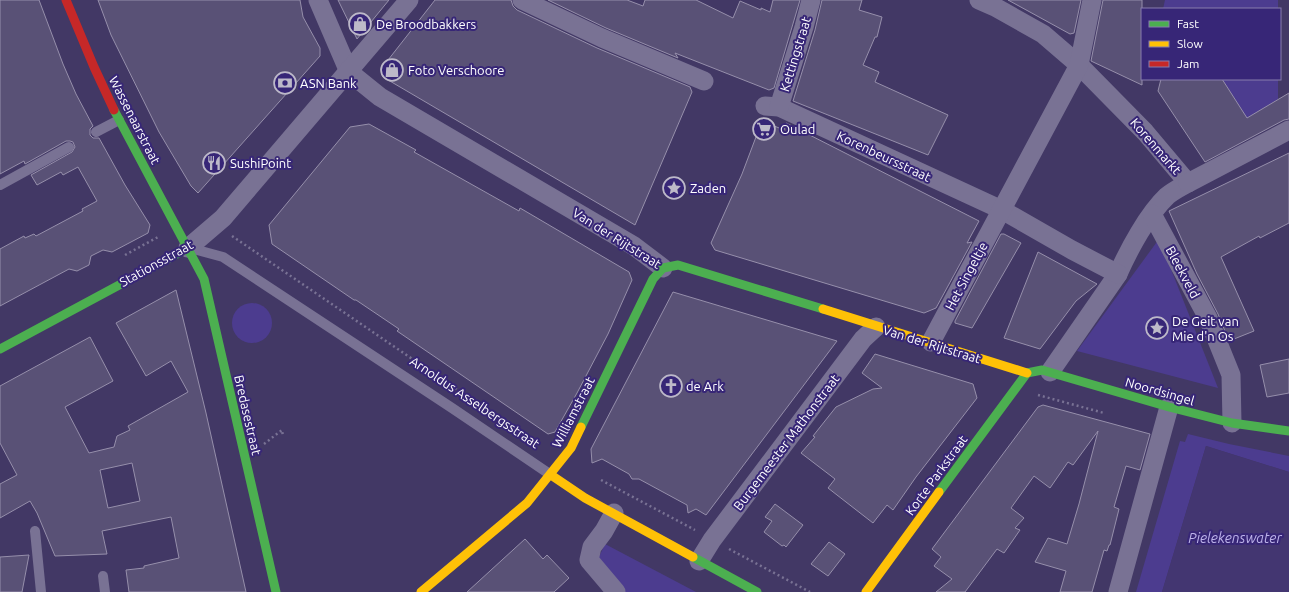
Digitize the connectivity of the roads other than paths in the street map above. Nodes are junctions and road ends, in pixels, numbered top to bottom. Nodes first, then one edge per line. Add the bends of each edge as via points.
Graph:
1 (66, 0) edge
2 (318, 0) edge
3 (409, 0) edge
4 (522, 0) edge
5 (811, 0) edge
6 (979, 0) edge
7 (1092, 0) edge
8 (1079, 65) junction
9 (349, 72) junction
10 (704, 81) dead end
11 (772, 107) joint
12 (119, 120) junction
13 (1289, 130) edge
14 (96, 132) dead end
15 (69, 147) dead end
16 (1188, 183) junction
17 (0, 185) edge
18 (1002, 210) junction
19 (1152, 214) junction
20 (188, 248) junction
21 (663, 268) junction
22 (1118, 274) junction
23 (876, 326) junction
24 (931, 342) junction
25 (0, 349) edge
26 (1050, 372) junction
27 (1026, 373) junction
28 (1169, 408) junction
29 (1232, 423) junction
30 (1289, 431) edge
31 (551, 475) junction
32 (614, 513) junction
33 (35, 531) dead end
34 (699, 561) junction
35 (104, 576) dead end
36 (41, 592) edge
37 (104, 592) edge
38 (276, 592) edge
39 (421, 592) edge
40 (616, 592) edge
41 (757, 592) edge
42 (866, 592) edge
43 (1118, 592) edge

1 - 12 street, Wassenaarstraat
2 - 9 street
3 - 9 street, Stationsstraat
4 - 10 street via 602,38
5 - 11 street, Kettingstraat via 804,27
6 - 8 street, Korenmarkt via 1043,34
7 - 8 street
8 - 16 street, Korenmarkt via 1145,132
8 - 18 street
9 - 20 street, Stationsstraat via 216,225
9 - 21 street, Van der Rijtstraat via 380,97 634,246
11 - 18 street, Korenbeursstraat
12 - 14 lane
12 - 20 street, Wassenaarstraat
13 - 16 street
15 - 17 lane
16 - 19 street, Korenmarkt via 1168,195
18 - 22 street
18 - 24 street, Het Singeltje
19 - 22 street, Korenmarkt
19 - 29 street, Bleekveld via 1208,318 1231,375
20 - 25 street, Stationsstraat
20 - 31 lane, Arnoldus Asselbergsstraat via 223,257
20 - 38 street, Bredasestraat via 199,268 206,290
21 - 23 street, Van der Rijtstraat via 678,265
21 - 31 street, Williamstraat via 653,279 574,441
22 - 26 street
23 - 24 street, Van der Rijtstraat
23 - 34 street, Burgemeester Mathonstraat via 863,339 712,540
24 - 27 street, Van der Rijtstraat
26 - 27 street, Noordsingel via 1042,370
26 - 28 street, Noordsingel
27 - 42 street, Korte Parkstraat
28 - 29 street, Noordsingel
28 - 43 street
29 - 30 street, Noordsingel
31 - 32 street, Arnoldus Asselbergsstraat via 585,498
31 - 39 street, Williamstraat via 527,503
32 - 34 street, Arnoldus Asselbergsstraat
32 - 40 street via 592,547 589,560
33 - 36 lane
34 - 41 street, Arnoldus Asselbergsstraat
35 - 37 lane

